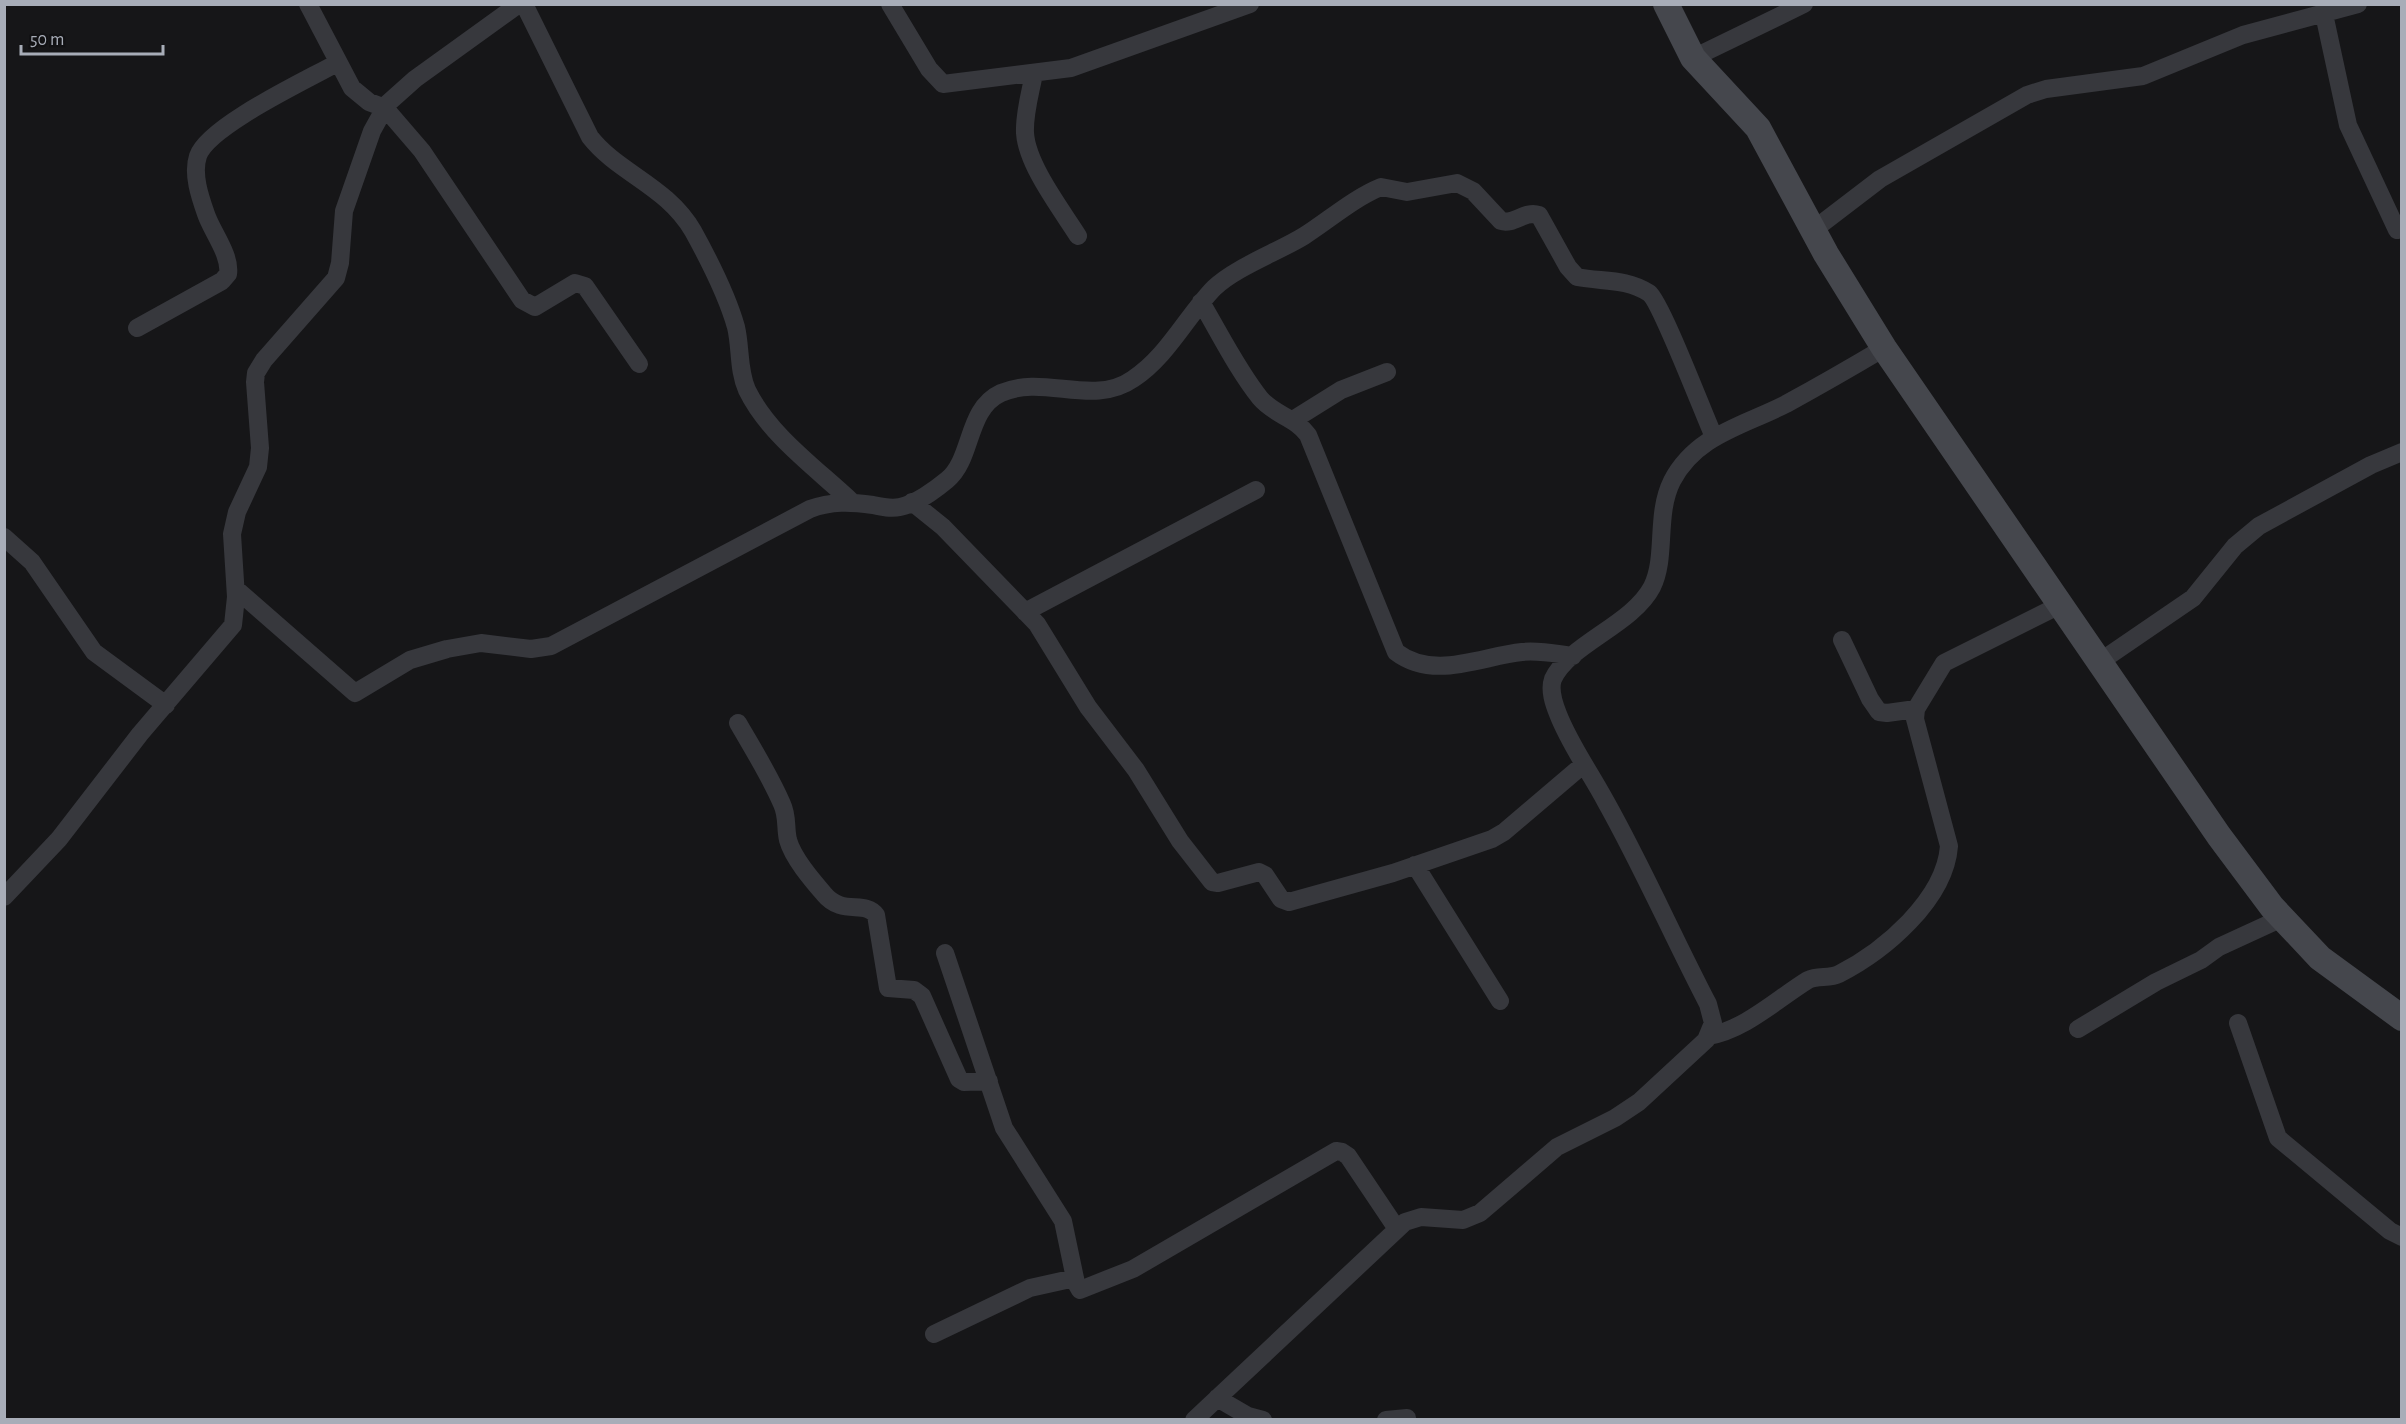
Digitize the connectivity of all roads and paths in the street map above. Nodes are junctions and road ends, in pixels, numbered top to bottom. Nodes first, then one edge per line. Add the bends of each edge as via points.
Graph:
1 (308, 4) edge
2 (519, 4) edge
3 (524, 4) edge
4 (890, 4) edge
5 (1250, 4) edge
6 (1666, 4) edge
7 (1804, 4) edge
8 (2358, 4) edge
9 (2324, 14) junction
10 (1693, 58) junction
11 (337, 63) junction
12 (1034, 73) junction
13 (385, 108) junction
14 (2397, 230) dead end
15 (1812, 231) junction
16 (1077, 236) dead end
17 (1201, 302) junction
18 (137, 328) dead end
19 (1884, 348) junction
20 (639, 364) dead end
21 (1387, 372) dead end
22 (1293, 420) junction
23 (1714, 437) junction
24 (2402, 452) edge
25 (1256, 490) dead end
26 (852, 502) junction
27 (912, 502) junction
28 (4, 537) edge
29 (236, 589) junction
30 (2060, 605) junction
31 (1025, 612) junction
32 (1842, 640) dead end
33 (1573, 656) junction
34 (2098, 663) junction
35 (166, 705) junction
36 (1916, 709) junction
37 (738, 723) dead end
38 (1584, 764) junction
39 (1415, 866) junction
40 (4, 897) edge
41 (2282, 918) junction
42 (945, 953) dead end
43 (1500, 1001) dead end
44 (2402, 1018) edge
45 (2238, 1023) dead end
46 (2078, 1029) dead end
47 (1708, 1036) junction
48 (989, 1081) junction
49 (1397, 1229) junction
50 (2402, 1237) edge
51 (1075, 1278) junction
52 (934, 1334) dead end
53 (1217, 1398) junction
54 (1407, 1418) edge
55 (1194, 1419) edge
56 (1263, 1419) edge
57 (1386, 1419) edge

1 - 11 street
2 - 13 street via 407,85
3 - 26 street via 590,137 656,190 683,216 693,232 735,324 741,371 756,405 767,421
4 - 12 street via 940,82
5 - 12 street via 1071,68
6 - 10 street
7 - 10 street
8 - 9 street
9 - 14 street via 2348,124
9 - 15 street via 2243,34 2143,76 2027,95 1880,178
10 - 15 street via 1758,128
11 - 13 street via 361,98
11 - 18 street via 246,113 201,150 196,164 199,194 228,274
12 - 16 street via 1025,127 1028,147
13 - 20 street via 442,178 522,300 535,307 580,282
13 - 29 street via 372,131 344,211 336,278 256,373 259,457 256,474 234,524
15 - 19 street
17 - 22 street via 1259,397
17 - 23 street via 1219,284 1303,237 1374,190 1381,187 1407,192 1457,183 1473,191 1501,221 1539,215 1577,277 1618,280 1650,294
17 - 27 street via 1151,366 1112,391 1046,388 1009,391 995,397 973,426 952,476
19 - 23 street via 1797,398
19 - 30 street
21 - 22 street via 1335,393
22 - 33 street via 1305,431 1317,454 1396,652 1422,662 1448,665 1466,665 1527,651
23 - 33 street via 1692,453 1672,481 1663,509 1656,571 1647,595
24 - 34 street via 2259,526 2235,546 2193,598
25 - 31 street
26 - 27 street via 893,508
26 - 29 street via 820,506 789,519 551,646 531,649 481,643 447,649 410,660 355,693
27 - 31 street via 943,527
28 - 35 street via 32,562 94,652
29 - 35 street via 232,625
30 - 34 street
30 - 36 street via 1944,663
31 - 39 street via 1050,641 1088,707 1212,882 1259,872 1281,899 1289,902
32 - 36 street via 1879,712
33 - 38 street via 1556,674 1551,689 1558,715
34 - 41 street via 2219,836
35 - 40 street via 59,839
36 - 47 street via 1914,719 1949,846 1931,892 1903,929 1876,952 1836,976 1810,979 1727,1032
37 - 48 street via 781,801 788,818 788,840 806,869 834,904 846,909 866,908 876,915 888,988 914,990 922,996 959,1079
38 - 39 street via 1499,836
38 - 47 street via 1708,1004 1713,1023
39 - 43 street
41 - 44 street via 2320,958
41 - 46 street via 2219,947
42 - 48 street
45 - 50 street via 2278,1138
47 - 49 street via 1639,1102 1557,1148 1480,1213 1463,1220 1421,1217
48 - 51 street via 1009,1140 1063,1221
49 - 51 street via 1348,1156 1336,1151 1116,1278 1080,1290
49 - 53 street
51 - 52 street via 1023,1291
53 - 55 street
53 - 56 street via 1248,1416
54 - 57 street

